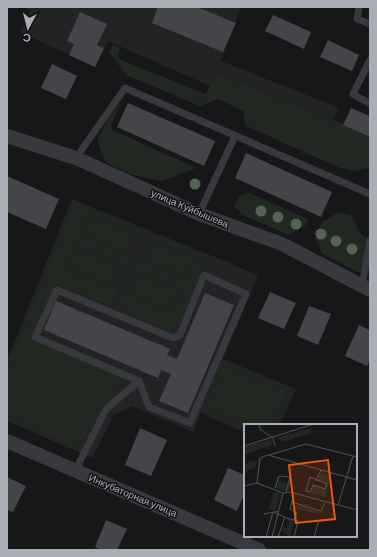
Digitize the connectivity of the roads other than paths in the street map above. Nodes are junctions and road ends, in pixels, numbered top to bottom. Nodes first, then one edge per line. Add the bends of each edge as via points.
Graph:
1 (359, 7) edge
2 (370, 24) edge
3 (370, 60) edge
4 (370, 104) edge
5 (7, 136) edge
6 (235, 136) junction
7 (76, 158) junction
8 (370, 194) edge
9 (199, 214) junction
10 (370, 240) edge
11 (366, 288) edge
12 (139, 381) junction
13 (7, 441) edge
14 (75, 471) junction
15 (259, 550) edge

1 - 2 lane via 357,19
3 - 4 lane via 353,94
5 - 7 street, улица Куйбышева
6 - 7 lane via 125,88
6 - 8 lane
6 - 9 lane
7 - 9 street, улица Куйбышева
9 - 11 street, улица Куйбышева via 282,244
10 - 11 lane
12 - 12 lane via 35,337 57,290 173,338 180,335 204,276 246,294 190,423 149,407
12 - 14 lane via 106,409
13 - 14 street, Инкубаторная улица
14 - 15 street, Инкубаторная улица

